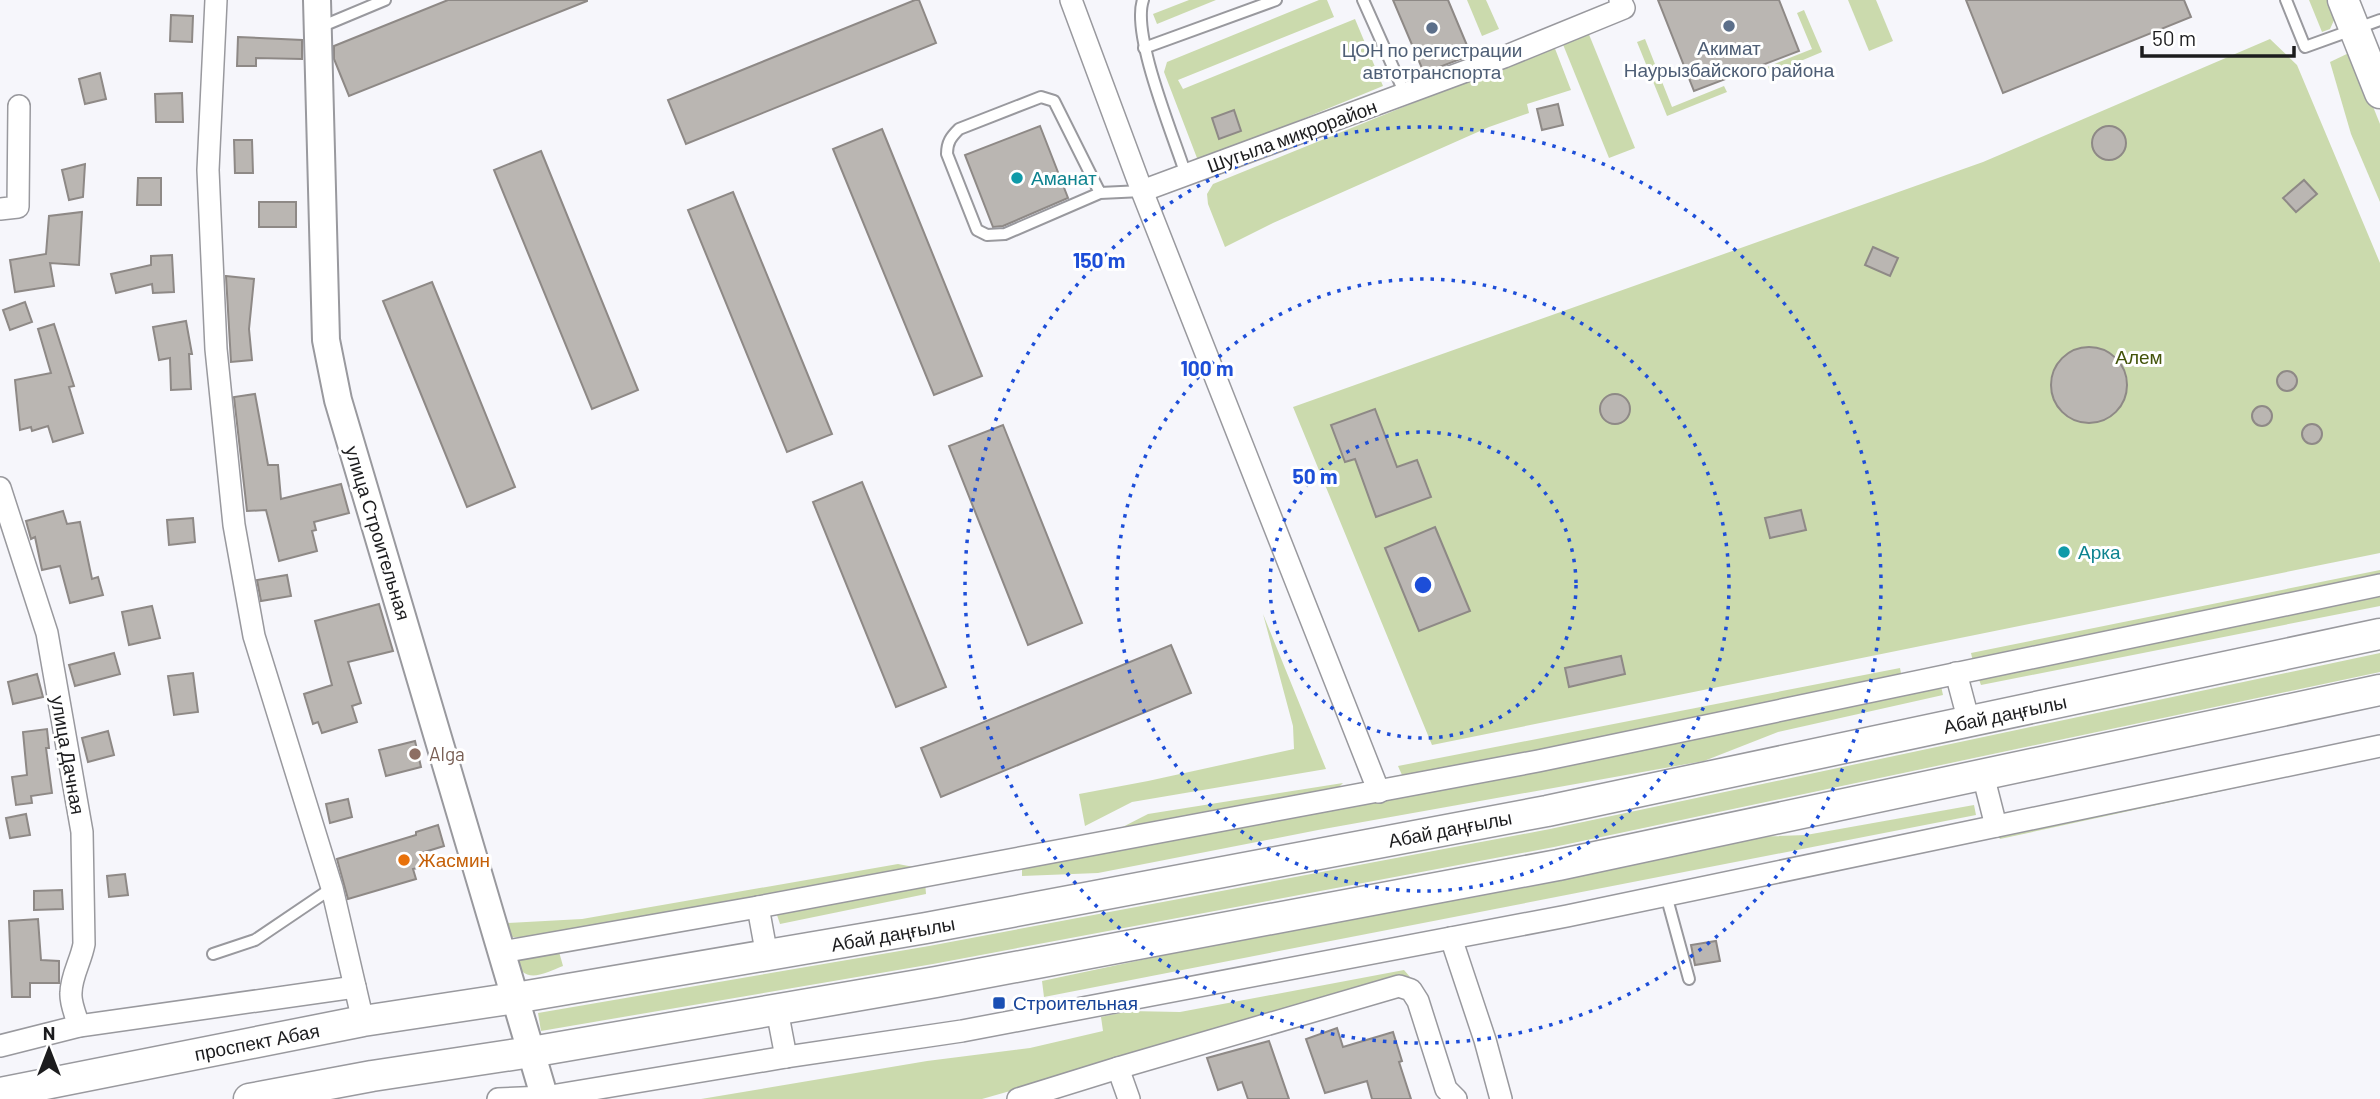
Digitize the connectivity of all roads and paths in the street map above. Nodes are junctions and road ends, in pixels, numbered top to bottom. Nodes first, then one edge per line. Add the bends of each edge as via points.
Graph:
1 (216, 0) edge
2 (317, 0) edge
3 (385, 0) edge
4 (1071, 0) edge
5 (1143, 0) edge
6 (1276, 0) edge
7 (1363, 0) edge
8 (1620, 0) edge
9 (2286, 0) edge
10 (2343, 0) edge
11 (2367, 24) edge
12 (318, 28) junction
13 (1144, 48) junction
14 (2380, 93) edge
15 (1405, 94) junction
16 (19, 106) dead end
17 (1186, 175) junction
18 (1142, 191) junction
19 (1100, 193) junction
20 (0, 209) edge
21 (0, 488) edge
22 (2380, 585) edge
23 (2380, 634) edge
24 (1956, 673) junction
25 (2380, 690) edge
26 (1969, 722) junction
27 (2380, 746) edge
28 (1983, 775) junction
29 (1379, 792) junction
30 (1996, 826) junction
31 (332, 888) junction
32 (1666, 895) junction
33 (758, 907) junction
34 (1451, 938) junction
35 (502, 952) junction
36 (213, 954) dead end
37 (767, 956) junction
38 (1689, 979) dead end
39 (355, 988) junction
40 (515, 998) junction
41 (777, 1010) junction
42 (363, 1021) junction
43 (79, 1026) junction
44 (0, 1046) edge
45 (531, 1052) junction
46 (786, 1057) junction
47 (1118, 1068) junction
48 (0, 1093) edge
49 (1451, 1094) edge
50 (545, 1098) edge
51 (1499, 1098) edge
52 (249, 1099) edge
53 (498, 1099) edge
54 (1018, 1099) edge
55 (1129, 1099) edge

1 - 31 street via 208,170 216,349 234,525 254,636
2 - 12 street, улица Строительная
3 - 12 lane
4 - 18 street
5 - 13 lane
6 - 13 lane
7 - 15 lane
8 - 15 street, Шугыла микрорайон via 1624,8
9 - 11 lane via 2305,47
10 - 11 main road
11 - 14 main road
12 - 35 street, улица Строительная via 326,340 338,400
13 - 17 lane
15 - 17 street, Шугыла микрорайон
16 - 20 street via 18,206
17 - 18 street, Шугыла микрорайон
18 - 19 lane
18 - 29 street
19 - 19 lane via 1005,234 987,235 977,230 947,145 959,129 1048,98 1054,101
21 - 43 street, улица Дачная via 47,633 82,832 84,944 70,996
22 - 24 street
23 - 26 main road, Абай даңғылы
24 - 26 street
24 - 29 street
25 - 28 main road
26 - 37 main road, Абай даңғылы via 1547,811
27 - 30 street
28 - 30 street
28 - 41 main road via 1558,865
29 - 33 street
30 - 32 street
31 - 36 lane via 255,940
31 - 39 street
32 - 34 street
32 - 38 lane
33 - 35 street
33 - 37 street
34 - 46 street via 962,1031
34 - 51 street
35 - 40 street, улица Строительная
37 - 40 main road, Абай даңғылы
39 - 42 street
39 - 43 street
40 - 42 main road, проспект Абая
40 - 45 street, улица Строительная
41 - 45 main road
41 - 46 street
42 - 48 main road, проспект Абая
43 - 44 street
45 - 50 street, улица Строительная
45 - 52 main road
46 - 50 street
47 - 49 street via 1399,986 1411,989 1418,1001
47 - 54 street
47 - 55 street
50 - 53 street

